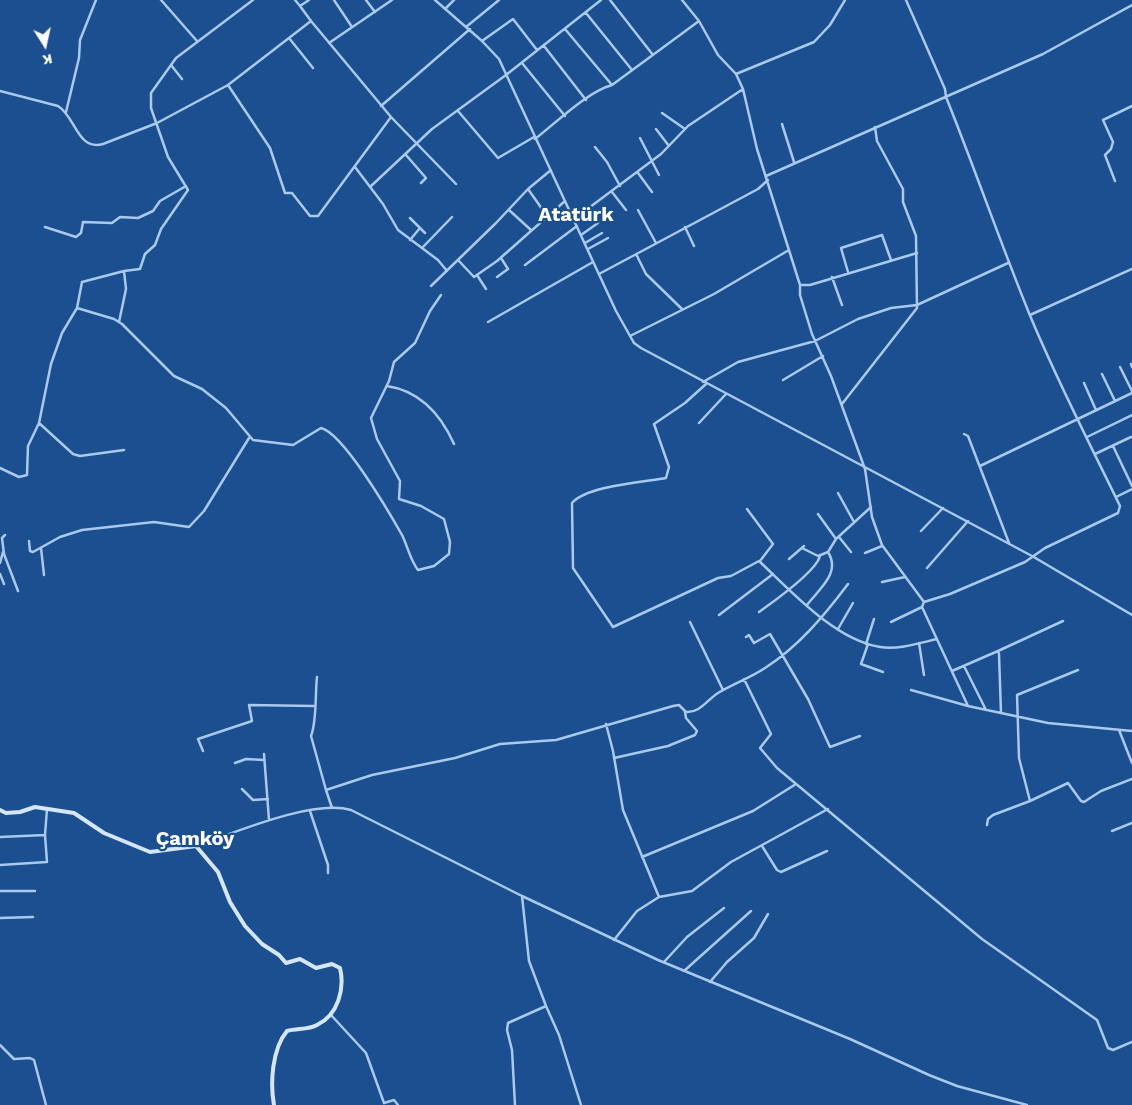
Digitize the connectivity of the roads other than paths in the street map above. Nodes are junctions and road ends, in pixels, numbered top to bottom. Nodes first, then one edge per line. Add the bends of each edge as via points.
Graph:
1 (96, 0) edge
2 (161, 0) edge
3 (253, 0) edge
4 (295, 0) edge
5 (308, 0) edge
6 (334, 0) edge
7 (366, 0) edge
8 (392, 0) edge
9 (435, 0) edge
10 (454, 0) edge
11 (500, 0) edge
12 (601, 0) edge
13 (610, 0) edge
14 (682, 0) edge
15 (845, 0) edge
16 (906, 0) edge
17 (1132, 5) edge
18 (300, 6) junction
19 (445, 9) junction
20 (375, 12) junction
21 (586, 12) junction
22 (311, 21) junction
23 (699, 21) junction
24 (352, 28) junction
25 (468, 28) junction
26 (565, 29) junction
27 (289, 38) junction
28 (197, 41) junction
29 (482, 41) junction
30 (329, 43) junction
31 (543, 46) junction
32 (537, 50) junction
33 (653, 55) junction
34 (522, 63) junction
35 (171, 65) junction
36 (314, 68) dead end
37 (632, 70) junction
38 (736, 74) junction
39 (506, 75) junction
40 (182, 79) dead end
41 (228, 86) junction
42 (612, 86) junction
43 (743, 89) junction
44 (0, 91) edge
45 (946, 98) junction
46 (586, 100) junction
47 (381, 106) junction
48 (1132, 106) edge
49 (458, 111) junction
50 (66, 112) junction
51 (662, 113) dead end
52 (565, 116) junction
53 (391, 117) junction
54 (157, 123) junction
55 (782, 124) dead end
56 (875, 127) junction
57 (656, 129) dead end
58 (685, 129) junction
59 (535, 138) junction
60 (640, 138) dead end
61 (417, 142) junction
62 (669, 146) junction
63 (595, 148) dead end
64 (406, 154) junction
65 (652, 161) junction
66 (794, 162) junction
67 (355, 167) junction
68 (551, 170) junction
69 (638, 173) junction
70 (658, 175) dead end
71 (766, 176) junction
72 (768, 180) junction
73 (1115, 181) dead end
74 (421, 184) dead end
75 (456, 184) dead end
76 (186, 186) junction
77 (620, 186) junction
78 (370, 187) junction
79 (528, 189) junction
80 (612, 192) junction
81 (652, 192) dead end
82 (565, 200) junction
83 (508, 210) junction
84 (626, 210) dead end
85 (638, 210) dead end
86 (547, 216) junction
87 (452, 217) dead end
88 (410, 218) dead end
89 (574, 220) junction
90 (598, 223) dead end
91 (577, 226) junction
92 (44, 227) dead end
93 (684, 227) junction
94 (420, 228) junction
95 (531, 230) junction
96 (425, 233) dead end
97 (602, 234) dead end
98 (581, 235) junction
99 (608, 238) dead end
100 (410, 240) junction
101 (656, 243) junction
102 (585, 244) junction
103 (694, 246) dead end
104 (422, 248) junction
105 (588, 250) junction
106 (789, 250) junction
107 (917, 253) junction
108 (636, 254) junction
109 (501, 258) junction
110 (458, 260) junction
111 (891, 260) junction
112 (593, 262) junction
113 (1008, 263) junction
114 (525, 265) dead end
115 (1132, 269) edge
116 (124, 271) junction
117 (447, 271) junction
118 (848, 272) junction
119 (599, 274) junction
120 (477, 275) junction
121 (497, 277) dead end
122 (832, 277) junction
123 (800, 285) junction
124 (431, 286) dead end
125 (486, 289) dead end
126 (441, 295) dead end
127 (842, 305) dead end
128 (917, 305) junction
129 (77, 308) junction
130 (682, 309) junction
131 (1030, 316) junction
132 (119, 322) junction
133 (488, 322) dead end
134 (630, 336) junction
135 (816, 341) junction
136 (823, 356) junction
137 (1120, 367) dead end
138 (1102, 374) dead end
139 (783, 380) dead end
140 (705, 383) junction
141 (1084, 383) dead end
142 (387, 386) junction
143 (1132, 392) edge
144 (726, 394) junction
145 (1115, 401) junction
146 (842, 404) junction
147 (1096, 410) junction
148 (1132, 415) edge
149 (1078, 418) junction
150 (39, 423) junction
151 (699, 423) dead end
152 (964, 434) dead end
153 (1087, 437) junction
154 (249, 438) junction
155 (1132, 438) edge
156 (454, 444) dead end
157 (1112, 446) junction
158 (124, 450) dead end
159 (1095, 454) junction
160 (863, 466) junction
161 (980, 466) junction
162 (0, 468) edge
163 (1132, 487) edge
164 (838, 493) dead end
165 (1116, 497) junction
166 (871, 507) junction
167 (942, 508) junction
168 (747, 509) dead end
169 (818, 514) dead end
170 (968, 521) junction
171 (854, 522) junction
172 (922, 531) dead end
173 (5, 535) dead end
174 (838, 538) junction
175 (29, 541) dead end
176 (1009, 543) junction
177 (882, 546) junction
178 (41, 548) junction
179 (3, 550) junction
180 (828, 552) junction
181 (851, 552) dead end
182 (865, 553) dead end
183 (820, 556) junction
184 (1032, 556) junction
185 (789, 559) dead end
186 (759, 561) junction
187 (0, 563) edge
188 (927, 568) dead end
189 (0, 574) edge
190 (773, 574) junction
191 (44, 575) dead end
192 (905, 576) junction
193 (882, 582) dead end
194 (4, 584) dead end
195 (848, 584) dead end
196 (790, 590) junction
197 (18, 591) dead end
198 (924, 602) junction
199 (853, 603) dead end
200 (807, 605) junction
201 (922, 607) junction
202 (759, 612) dead end
203 (719, 615) dead end
204 (1132, 615) edge
205 (822, 619) junction
206 (874, 619) dead end
207 (1063, 620) dead end
208 (690, 622) dead end
209 (891, 622) dead end
210 (838, 629) junction
211 (746, 637) dead end
212 (937, 639) junction
213 (919, 643) junction
214 (867, 644) junction
215 (998, 651) junction
216 (782, 655) junction
217 (964, 666) junction
218 (1078, 670) dead end
219 (952, 671) junction
220 (882, 672) dead end
221 (924, 675) dead end
222 (317, 677) dead end
223 (744, 679) junction
224 (723, 690) junction
225 (912, 690) dead end
226 (314, 706) junction
227 (968, 706) junction
228 (986, 710) junction
229 (685, 712) junction
230 (1001, 713) junction
231 (1016, 717) junction
232 (606, 724) junction
233 (1119, 730) junction
234 (1132, 731) edge
235 (860, 736) dead end
236 (203, 751) dead end
237 (264, 754) dead end
238 (614, 758) junction
239 (264, 760) junction
240 (235, 763) dead end
241 (1132, 763) edge
242 (1132, 779) edge
243 (796, 784) junction
244 (242, 789) dead end
245 (326, 790) junction
246 (268, 799) junction
247 (1030, 801) junction
248 (332, 808) junction
249 (47, 809) junction
250 (828, 809) junction
251 (0, 810) edge
252 (310, 811) junction
253 (269, 820) junction
254 (1132, 823) edge
255 (987, 825) dead end
256 (1112, 831) dead end
257 (45, 835) junction
258 (0, 837) edge
259 (196, 846) junction
260 (761, 846) junction
261 (828, 852) dead end
262 (642, 857) junction
263 (0, 865) edge
264 (328, 873) dead end
265 (35, 890) dead end
266 (0, 891) edge
267 (522, 896) junction
268 (660, 897) junction
269 (724, 908) dead end
270 (750, 911) dead end
271 (768, 914) dead end
272 (33, 917) dead end
273 (0, 918) edge
274 (614, 940) junction
275 (664, 962) junction
276 (684, 971) junction
277 (710, 982) junction
278 (546, 1006) junction
279 (331, 1015) junction
280 (1132, 1042) edge
281 (0, 1045) edge
282 (46, 1105) edge
283 (274, 1105) edge
284 (398, 1105) edge
285 (515, 1105) edge
286 (582, 1105) edge
287 (1027, 1105) edge

1 - 50 street via 80,40
2 - 28 street
3 - 28 street
4 - 18 street
5 - 18 street
6 - 24 street
7 - 20 street
8 - 20 street
9 - 19 street
10 - 19 street
11 - 25 street
12 - 21 street
13 - 33 street
14 - 23 street
15 - 38 street via 830,25 814,42
16 - 45 street
17 - 45 street via 1043,54
18 - 22 street
19 - 25 street
20 - 24 street
21 - 26 street
21 - 37 street
22 - 27 street
22 - 30 street
23 - 33 street
23 - 38 street via 718,55
24 - 30 street
25 - 29 street
25 - 47 street
26 - 31 street
26 - 42 street
27 - 36 street
27 - 41 street
28 - 35 street
29 - 32 street via 512,19
29 - 39 street via 499,59
30 - 47 street
31 - 32 street
31 - 46 street
32 - 34 street
33 - 37 street
34 - 39 street
34 - 52 street
35 - 40 street
35 - 54 street via 150,98
37 - 42 street
38 - 43 street
39 - 49 street
39 - 59 street
41 - 54 street
41 - 67 street via 270,148 285,192 292,193 310,216 318,216 323,211
42 - 46 street
43 - 58 street
43 - 71 street
44 - 50 street via 58,106
45 - 56 street
45 - 113 street via 974,165
46 - 52 street
47 - 53 street
48 - 73 street via 1103,120 1113,142 1104,155
49 - 59 street via 498,158
49 - 61 street
50 - 54 street via 86,143 95,146
51 - 58 street
52 - 59 street
53 - 61 street
53 - 67 street
54 - 76 street via 168,157
55 - 66 street
56 - 66 street
56 - 107 street via 877,141 903,190 903,202 916,236
57 - 62 street
58 - 62 street
59 - 68 street
60 - 65 street
61 - 64 street
61 - 75 street
62 - 65 street
63 - 77 street
64 - 74 street via 426,178
64 - 78 street
65 - 69 street
65 - 70 street
66 - 71 street
67 - 78 street
68 - 79 street
68 - 82 street
69 - 77 street
69 - 81 street
71 - 72 street
72 - 93 street via 758,189
72 - 106 street
76 - 92 street via 138,218 120,217 112,223 83,222 81,233 76,237
76 - 116 street via 185,196 145,254 140,268
77 - 80 street
78 - 100 street via 398,230
79 - 83 street
79 - 86 street
80 - 84 street
80 - 89 street
82 - 86 street
82 - 89 street
83 - 95 street
83 - 110 street
85 - 101 street
86 - 95 street
87 - 104 street
88 - 94 street
89 - 91 street
90 - 98 street
91 - 98 street
91 - 114 street
93 - 101 street
93 - 103 street
94 - 96 street
94 - 100 street
95 - 109 street
97 - 102 street
98 - 102 street
99 - 105 street
100 - 104 street
101 - 108 street
102 - 105 street
104 - 117 street
105 - 112 street
106 - 123 street
106 - 130 street
107 - 111 street
107 - 128 street
108 - 119 street
108 - 130 street via 646,274
109 - 120 street
109 - 121 street via 508,269
110 - 117 street
110 - 120 street via 474,277
111 - 118 street
111 - 118 street via 882,235 841,248
112 - 119 street
112 - 133 street
113 - 128 street
113 - 131 street
115 - 131 street
116 - 129 street via 82,282
116 - 132 street via 126,289
117 - 124 street
118 - 122 street
119 - 134 street
120 - 125 street
122 - 123 street
122 - 127 street
123 - 135 street via 800,295
126 - 142 street via 415,343 394,362
128 - 135 street via 898,306 866,316
128 - 146 street
129 - 132 street
129 - 150 street via 62,333 51,364
130 - 134 street
131 - 149 street
132 - 154 street via 174,376 202,389 226,408
134 - 140 street via 641,348
135 - 136 street
135 - 140 street via 738,362
136 - 139 street
136 - 146 street
137 - 143 street
138 - 145 street
140 - 144 street
140 - 186 street via 686,404 654,424 670,467 666,478 578,496 572,503 573,568 614,627
141 - 147 street
142 - 154 street via 371,418 400,481 399,500 421,506 444,519 447,526 449,554 434,566 418,570 402,536 355,461 328,430 321,428 293,445
142 - 156 street via 403,388 426,404 444,423
143 - 145 street
144 - 151 street
144 - 160 street
145 - 147 street
146 - 160 street
147 - 149 street
148 - 153 street
149 - 153 street
149 - 161 street
150 - 158 street via 73,454 80,456
150 - 162 street via 28,446 27,476 19,477
152 - 161 street via 968,436
153 - 159 street
154 - 178 street via 204,511 191,526 154,522 82,530
155 - 157 street
157 - 159 street
157 - 163 street
159 - 165 street
160 - 166 street
160 - 167 street
161 - 176 street
163 - 165 street
164 - 171 street
165 - 184 street via 1120,506 1118,513
166 - 171 street
166 - 177 street
167 - 170 street
167 - 172 street
168 - 186 street via 773,544
169 - 174 street
170 - 176 street
170 - 188 street
171 - 174 street
173 - 179 street via 2,538
174 - 180 street
174 - 181 street
175 - 178 street via 32,552
176 - 184 street
177 - 182 street
177 - 192 street
178 - 191 street
179 - 187 street
179 - 197 street
180 - 183 street
180 - 200 street via 833,560 833,572
183 - 185 street via 803,547
183 - 196 street
184 - 198 street via 1025,562 950,594
184 - 204 street
186 - 190 street
189 - 194 street
190 - 196 street
190 - 203 street
192 - 193 street
192 - 198 street
195 - 205 street
196 - 200 street
196 - 202 street
198 - 201 street
199 - 210 street
200 - 205 street
201 - 209 street
201 - 212 street
205 - 210 street
205 - 216 street
206 - 214 street
207 - 215 street
208 - 224 street
210 - 214 street
211 - 216 street via 749,635 754,643 770,634
212 - 213 street
212 - 219 street
213 - 214 street via 882,648
213 - 221 street
214 - 220 street via 861,664
215 - 217 street
215 - 230 street
216 - 223 street
216 - 235 street via 808,699 830,747
217 - 219 street
217 - 228 street
218 - 231 street via 1018,694
219 - 227 street
222 - 226 street
223 - 224 street
223 - 243 street via 771,734 760,748
224 - 229 street via 702,707
225 - 227 street
226 - 236 street via 249,705 252,721 198,739
226 - 245 street via 315,727 311,736
227 - 228 street
228 - 230 street
229 - 232 street via 679,705
229 - 238 street via 697,731 695,735 668,746
230 - 231 street
231 - 233 street
231 - 247 street via 1019,758
232 - 238 street
232 - 245 street via 556,740 500,744
233 - 234 street
233 - 241 street
237 - 239 street
238 - 262 street via 623,810
239 - 240 street
239 - 246 street
242 - 247 street via 1101,791 1084,802 1068,783
243 - 250 street
243 - 262 street via 753,811
244 - 246 street via 253,800
245 - 248 street
246 - 253 street
247 - 255 street via 993,815
248 - 252 street
248 - 267 street via 351,810
249 - 251 street
249 - 257 street
249 - 259 street via 74,813 104,834 150,852
250 - 260 street
250 - 280 street via 982,939 1098,1022 1108,1048 1113,1050
252 - 253 street
252 - 264 street
253 - 259 street
254 - 256 street
257 - 258 street
257 - 263 street via 47,862
259 - 279 street via 218,872 238,917 262,944 286,963 300,959 316,968 332,964 340,968 341,986
260 - 261 street via 781,872
260 - 268 street via 731,862 692,891
262 - 268 street
265 - 266 street
267 - 274 street
267 - 278 street via 529,962
268 - 274 street via 637,911
269 - 275 street via 687,937
270 - 276 street
271 - 277 street via 754,938
272 - 273 street
274 - 275 street
275 - 276 street
276 - 277 street
277 - 287 street via 957,1086
278 - 285 street via 508,1023
278 - 286 street
279 - 283 street via 317,1025 287,1031 281,1038 272,1082
279 - 284 street via 366,1053 384,1103 394,1100
281 - 282 street via 14,1059 34,1060

